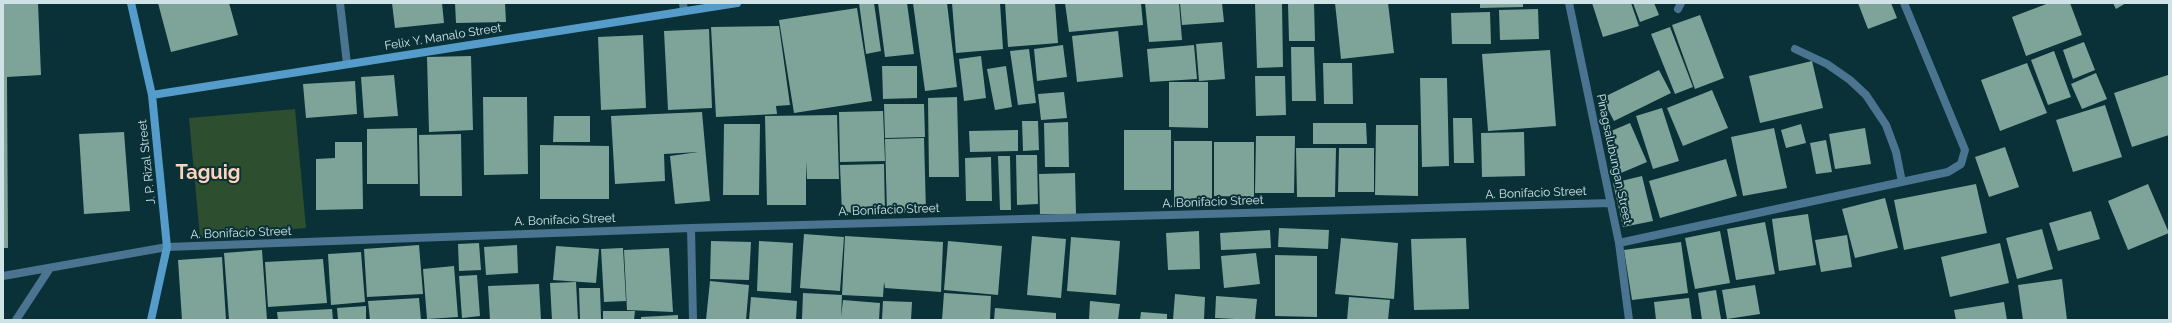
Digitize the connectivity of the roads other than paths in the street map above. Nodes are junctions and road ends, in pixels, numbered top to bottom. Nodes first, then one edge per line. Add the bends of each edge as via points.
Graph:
1 (131, 3) edge
2 (340, 3) edge
3 (737, 3) edge
4 (1569, 3) edge
5 (1904, 3) edge
6 (684, 7) edge
7 (1795, 49) dead end
8 (347, 64) junction
9 (152, 95) junction
10 (1902, 182) junction
11 (1611, 203) junction
12 (691, 228) junction
13 (1619, 243) junction
14 (167, 247) junction
15 (50, 268) junction
16 (3, 276) edge
17 (16, 320) edge
18 (151, 320) edge
19 (693, 320) edge
20 (1629, 320) edge

1 - 9 main road, J. P. Rizal Street
2 - 8 street
3 - 6 main road, Felix Y. Manalo Street
4 - 11 street, Pinagsalubungan Street
5 - 10 street via 1965,150 1961,164 1948,172
6 - 8 main road, Felix Y. Manalo Street
7 - 10 street via 1827,64 1866,95 1886,125 1896,152
8 - 9 main road, Felix Y. Manalo Street
9 - 14 main road, J. P. Rizal Street
10 - 13 street
11 - 12 street, A. Bonifacio Street
11 - 13 street, Pinagsalubungan Street
12 - 14 street, A. Bonifacio Street
12 - 19 street
13 - 20 street, Pinagsalubungan Street
14 - 15 street, A. Bonifacio Street
14 - 18 main road, J. P. Rizal Street
15 - 16 street, A. Bonifacio Street
15 - 17 street

